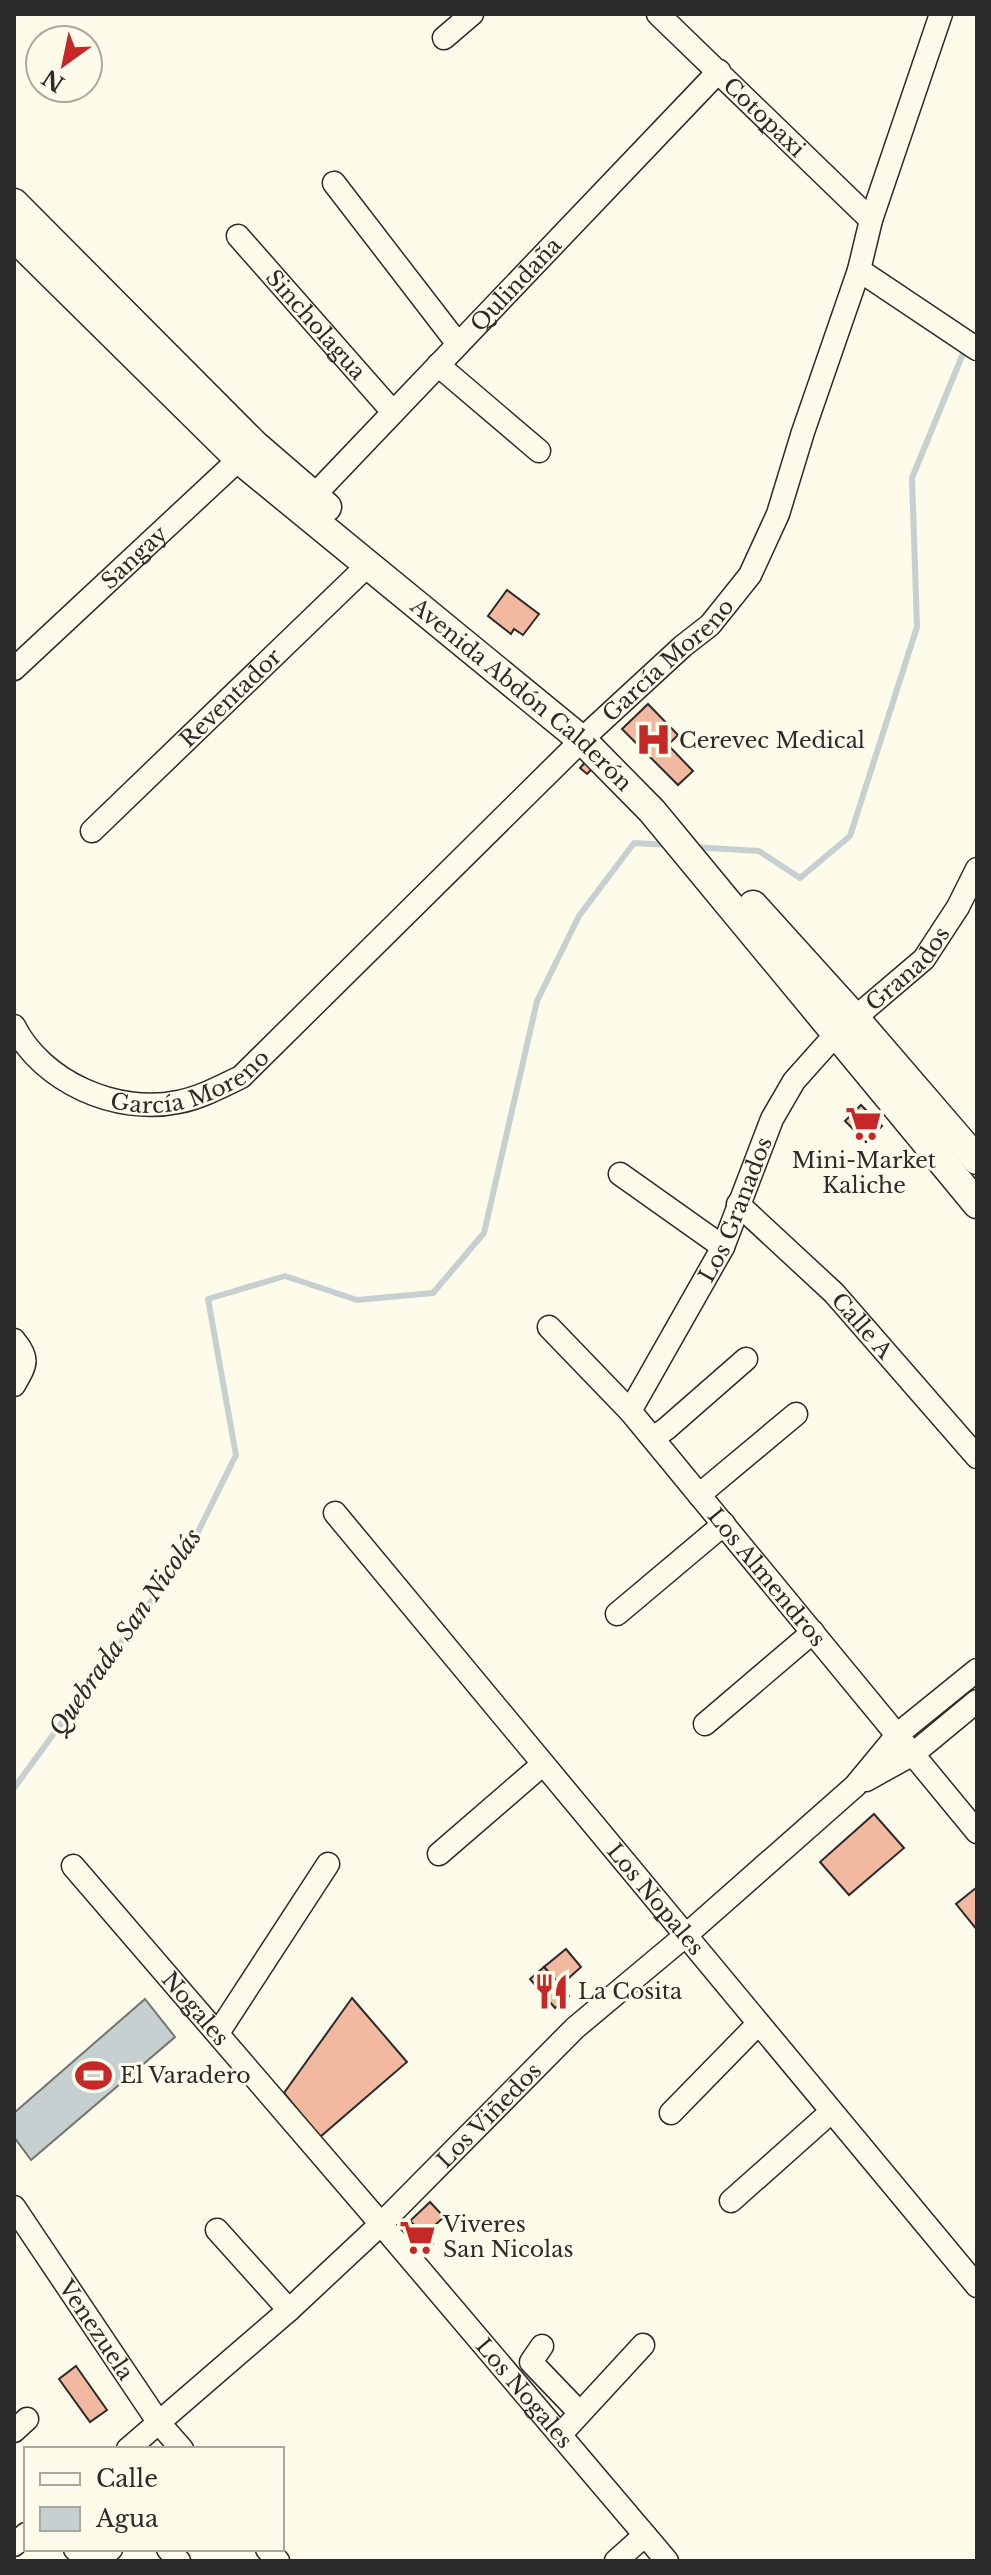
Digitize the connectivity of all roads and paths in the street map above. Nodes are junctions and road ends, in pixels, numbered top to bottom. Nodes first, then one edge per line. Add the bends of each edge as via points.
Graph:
1 (472, 14) edge
2 (658, 14) edge
3 (941, 14) edge
4 (444, 38) dead end
5 (719, 71) junction
6 (334, 183) dead end
7 (14, 203) edge
8 (871, 220) junction
9 (238, 236) dead end
10 (14, 237) edge
11 (859, 270) junction
12 (458, 344) junction
13 (977, 349) edge
14 (438, 365) junction
15 (393, 412) junction
16 (539, 451) dead end
17 (247, 452) junction
18 (307, 503) junction
19 (368, 565) junction
20 (14, 669) edge
21 (588, 735) junction
22 (92, 831) dead end
23 (977, 869) edge
24 (14, 1026) edge
25 (846, 1026) junction
26 (977, 1160) edge
27 (620, 1174) dead end
28 (738, 1204) junction
29 (977, 1204) edge
30 (723, 1247) junction
31 (549, 1327) dead end
32 (14, 1340) edge
33 (746, 1359) dead end
34 (14, 1385) edge
35 (630, 1411) junction
36 (796, 1414) dead end
37 (653, 1438) junction
38 (977, 1457) edge
39 (699, 1495) junction
40 (335, 1513) dead end
41 (724, 1524) junction
42 (617, 1614) dead end
43 (813, 1632) junction
44 (977, 1670) edge
45 (977, 1701) edge
46 (705, 1724) dead end
47 (898, 1734) junction
48 (913, 1754) junction
49 (542, 1765) junction
50 (855, 1786) junction
51 (977, 1832) edge
52 (439, 1854) dead end
53 (328, 1864) dead end
54 (73, 1866) dead end
55 (685, 1936) junction
56 (758, 2024) junction
57 (218, 2033) junction
58 (831, 2112) junction
59 (671, 2113) dead end
60 (731, 2201) dead end
61 (14, 2207) edge
62 (381, 2224) junction
63 (217, 2230) dead end
64 (973, 2272) edge
65 (289, 2310) junction
66 (643, 2345) dead end
67 (542, 2346) dead end
68 (580, 2413) junction
69 (159, 2423) junction
70 (560, 2435) junction
71 (130, 2447) edge
72 (180, 2447) edge
73 (645, 2535) junction
74 (616, 2561) edge
75 (667, 2561) edge

1 - 4 street
2 - 5 street, Cotopaxi
3 - 8 street, García Moreno
5 - 8 street, Cotopaxi
5 - 12 street, Qulindaña
6 - 12 street
7 - 17 main road, Avenida Abdón Calderón
8 - 11 street, García Moreno
9 - 15 street, Sincholagua
10 - 17 main road, Avenida Abdón Calderón
11 - 13 street
11 - 21 street, García Moreno via 778,514 750,575 710,625
12 - 14 street, Qulindaña
14 - 15 street, Qulindaña
14 - 16 street
15 - 18 street, Qulindaña
17 - 18 main road, Avenida Abdón Calderón
17 - 20 street, Sangay
18 - 19 main road, Avenida Abdón Calderón
18 - 21 main road, Avenida Abdón Calderón
19 - 21 main road, Avenida Abdón Calderón
19 - 22 street, Reventador
21 - 24 street, García Moreno via 241,1077 178,1102 117,1102 53,1071
21 - 25 main road, Avenida Abdón Calderón via 659,807
23 - 25 street, Granados via 924,959
25 - 26 main road, Avenida Abdón Calderón
25 - 28 street, Los Granados via 794,1081 772,1119
25 - 29 main road, Avenida Abdón Calderón
27 - 30 street
28 - 30 street, Los Granados
28 - 38 street, Calle A via 834,1293
30 - 35 street, Los Granados
31 - 35 street, Los Almendros
32 - 34 street via 26,1361
33 - 37 street
35 - 37 street, Los Almendros
36 - 39 street
37 - 39 street, Los Almendros
39 - 41 street, Los Almendros
40 - 49 street, Los Nopales
41 - 42 street
41 - 43 street, Los Almendros
43 - 46 street
43 - 47 street, Los Almendros
44 - 47 street, Los Viñedos
45 - 48 street, Los Viñedos
47 - 48 street, Los Almendros
47 - 50 street, Los Viñedos
48 - 50 street, Los Viñedos
48 - 51 street, Los Almendros
49 - 52 street
49 - 55 street, Los Nopales
50 - 55 street, Los Viñedos
53 - 57 street
54 - 57 street, Nogales
55 - 56 street, Los Nopales
55 - 62 street, Los Viñedos via 575,2028
56 - 58 street, Los Nopales
56 - 59 street
57 - 62 street, Nogales
58 - 60 street
58 - 64 street, Los Nopales
61 - 69 street, Venezuela
62 - 65 street, Los Viñedos
62 - 70 street, Los Nogales
63 - 65 street
65 - 69 street, Los Viñedos
66 - 68 street
67 - 68 street via 531,2362
68 - 70 street
69 - 71 street, Los Viñedos
69 - 72 street, Venezuela
70 - 73 street, Los Nogales
73 - 74 street
73 - 75 street, Los Nogales

